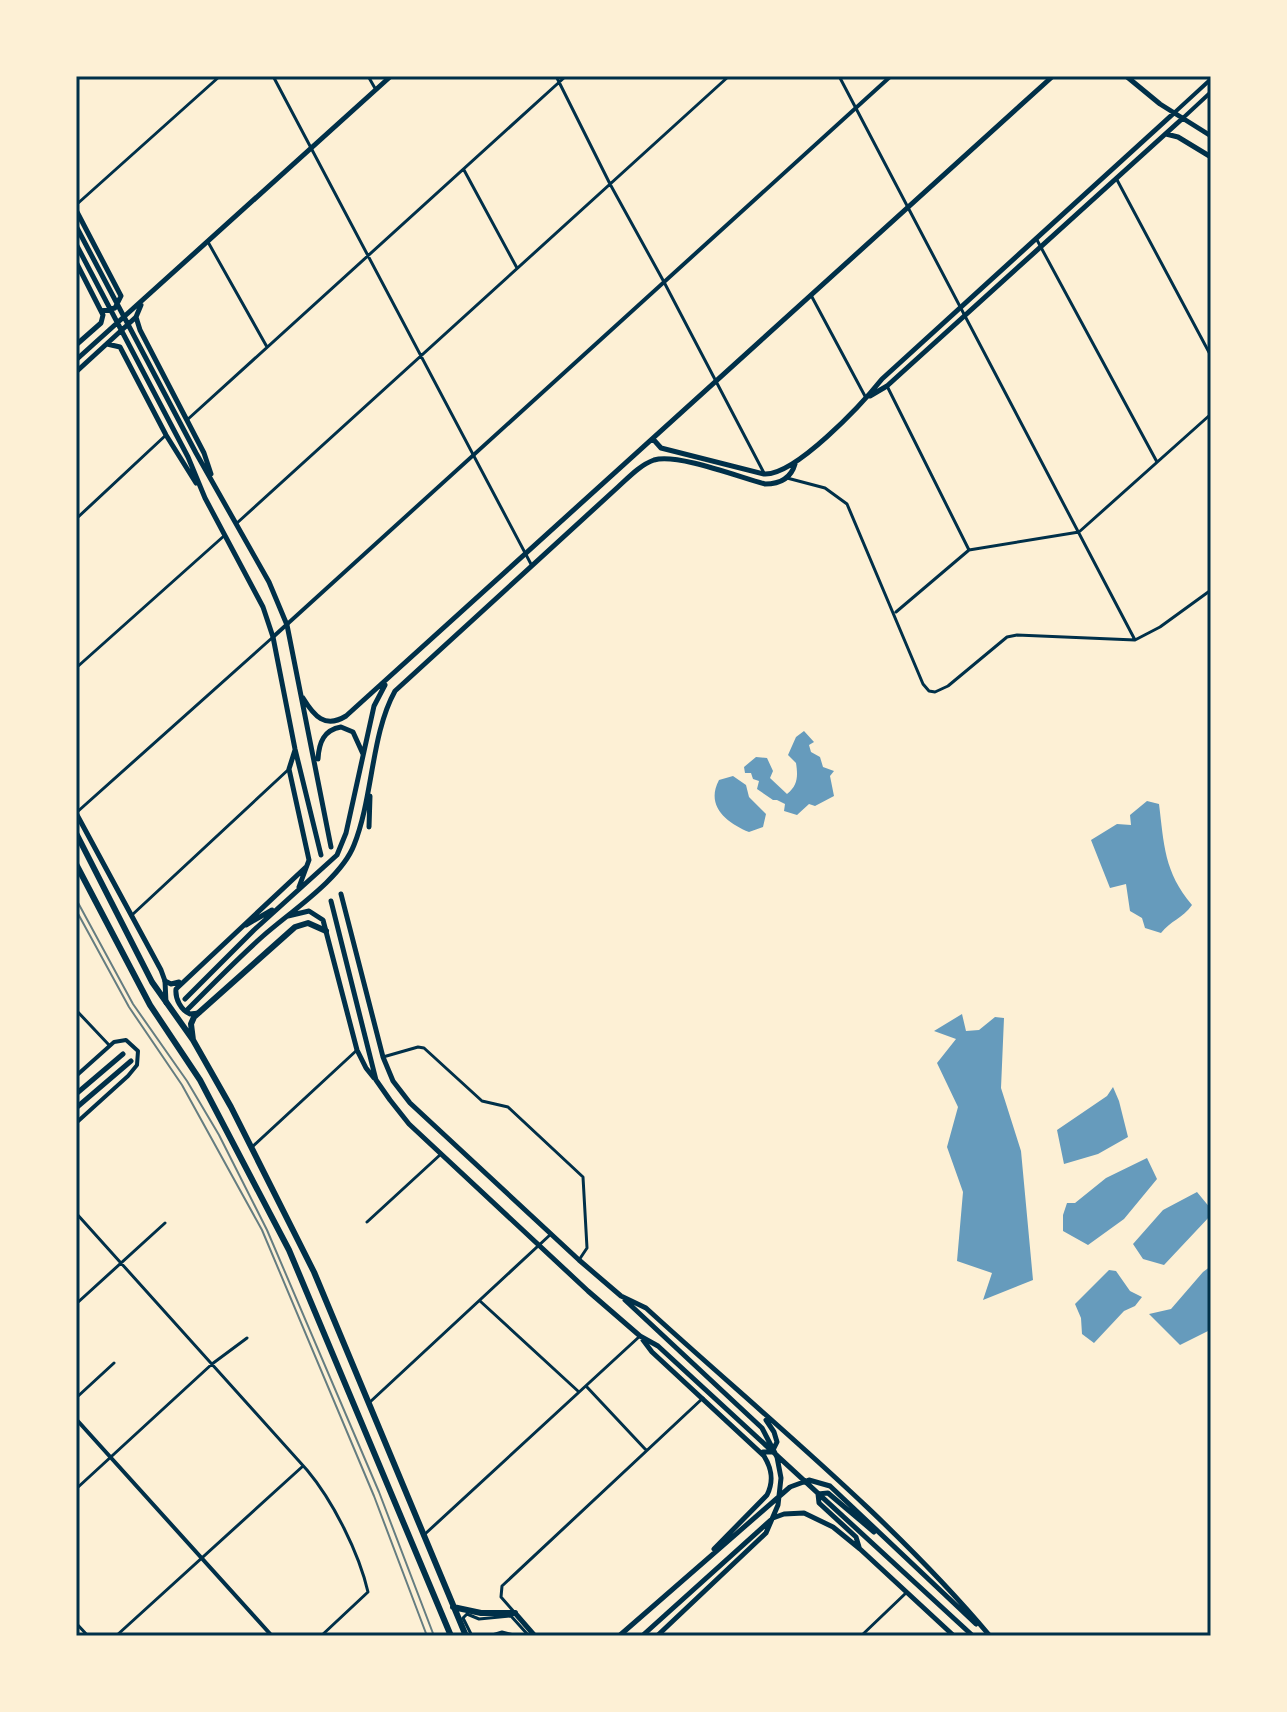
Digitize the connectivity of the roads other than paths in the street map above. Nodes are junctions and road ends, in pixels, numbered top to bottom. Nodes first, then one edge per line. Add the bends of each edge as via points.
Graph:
1 (220, 76) edge
2 (273, 76) edge
3 (368, 76) edge
4 (391, 76) edge
5 (556, 76) edge
6 (566, 76) edge
7 (729, 76) edge
8 (839, 76) edge
9 (891, 76) edge
10 (1053, 76) edge
11 (1126, 76) edge
12 (1211, 79) edge
13 (559, 82) junction
14 (376, 90) junction
15 (1211, 92) edge
16 (856, 108) junction
17 (1174, 113) junction
18 (1183, 118) junction
19 (1165, 134) junction
20 (1211, 136) edge
21 (312, 148) junction
22 (1211, 157) edge
23 (464, 170) junction
24 (1116, 178) junction
25 (610, 184) junction
26 (76, 208) edge
27 (908, 208) junction
28 (76, 226) edge
29 (1036, 238) junction
30 (208, 242) junction
31 (76, 244) edge
32 (1041, 247) junction
33 (369, 255) junction
34 (76, 262) edge
35 (517, 268) junction
36 (664, 282) junction
37 (812, 297) junction
38 (142, 302) junction
39 (960, 307) junction
40 (102, 311) junction
41 (965, 316) junction
42 (136, 317) junction
43 (140, 330) junction
44 (107, 344) junction
45 (76, 345) edge
46 (120, 347) junction
47 (267, 347) junction
48 (421, 356) junction
49 (1211, 356) edge
50 (76, 360) edge
51 (77, 371) edge
52 (716, 381) junction
53 (887, 386) junction
54 (866, 398) junction
55 (1211, 414) edge
56 (187, 420) junction
57 (166, 435) junction
58 (653, 439) junction
59 (687, 453) junction
60 (473, 456) junction
61 (1157, 462) junction
62 (795, 464) junction
63 (701, 466) junction
64 (738, 467) junction
65 (712, 469) junction
66 (764, 474) junction
67 (787, 478) junction
68 (214, 483) junction
69 (205, 498) junction
70 (76, 519) edge
71 (237, 523) junction
72 (1079, 532) junction
73 (225, 535) junction
74 (969, 550) junction
75 (525, 554) junction
76 (532, 566) junction
77 (1211, 590) edge
78 (895, 613) junction
79 (287, 625) junction
80 (273, 637) junction
81 (1135, 640) junction
82 (76, 668) edge
83 (394, 675) junction
84 (303, 698) junction
85 (295, 749) junction
86 (363, 755) junction
87 (289, 769) junction
88 (319, 780) junction
89 (369, 790) junction
90 (76, 813) edge
91 (369, 827) dead end
92 (76, 833) edge
93 (331, 847) dead end
94 (321, 855) dead end
95 (76, 864) edge
96 (306, 867) junction
97 (296, 892) junction
98 (341, 894) dead end
99 (331, 901) dead end
100 (284, 903) junction
101 (351, 911) dead end
102 (132, 915) junction
103 (283, 918) junction
104 (350, 926) junction
105 (238, 930) junction
106 (326, 931) junction
107 (184, 980) junction
108 (165, 981) junction
109 (185, 999) dead end
110 (166, 1004) junction
111 (188, 1009) dead end
112 (76, 1010) edge
113 (199, 1013) junction
114 (193, 1040) junction
115 (110, 1045) junction
116 (357, 1050) junction
117 (123, 1054) dead end
118 (383, 1057) junction
119 (131, 1061) dead end
120 (76, 1076) edge
121 (376, 1080) junction
122 (76, 1094) edge
123 (76, 1108) edge
124 (76, 1123) edge
125 (251, 1148) junction
126 (441, 1154) junction
127 (76, 1213) edge
128 (367, 1222) dead end
129 (165, 1223) dead end
130 (551, 1234) junction
131 (539, 1245) junction
132 (579, 1260) junction
133 (121, 1263) junction
134 (621, 1296) junction
135 (480, 1301) junction
136 (76, 1304) edge
137 (640, 1336) junction
138 (247, 1338) dead end
139 (114, 1363) dead end
140 (212, 1364) junction
141 (586, 1386) junction
142 (579, 1392) junction
143 (76, 1398) edge
144 (703, 1398) junction
145 (370, 1402) junction
146 (758, 1410) junction
147 (76, 1419) edge
148 (646, 1450) junction
149 (758, 1450) junction
150 (111, 1458) junction
151 (303, 1466) junction
152 (76, 1489) edge
153 (423, 1535) junction
154 (882, 1537) junction
155 (860, 1549) junction
156 (708, 1556) junction
157 (203, 1559) junction
158 (907, 1592) junction
159 (453, 1607) junction
160 (515, 1613) junction
161 (76, 1623) edge
162 (88, 1636) edge
163 (116, 1636) edge
164 (272, 1636) edge
165 (321, 1636) edge
166 (448, 1636) edge
167 (469, 1636) edge
168 (489, 1636) edge
169 (518, 1636) edge
170 (532, 1636) edge
171 (619, 1636) edge
172 (642, 1636) edge
173 (657, 1636) edge
174 (861, 1636) edge
175 (954, 1636) edge
176 (973, 1636) edge
177 (989, 1636) edge

1 - 26 street
2 - 21 street
3 - 14 street
4 - 14 main road
5 - 13 street
6 - 13 street
7 - 25 street
8 - 16 street
9 - 16 street
10 - 27 main road
11 - 17 main road
12 - 17 street
13 - 23 street
13 - 25 street
14 - 21 main road
15 - 18 street
16 - 27 street
16 - 36 street
17 - 18 main road
17 - 29 main road
18 - 19 main road
18 - 20 main road
19 - 22 main road
19 - 24 main road
21 - 30 main road
21 - 33 street
23 - 33 street
23 - 35 street
24 - 32 main road
24 - 49 street
25 - 35 street
25 - 36 street
26 - 40 main road via 121,296 115,308
27 - 37 main road
27 - 39 street
28 - 68 main road
29 - 32 street
29 - 39 main road
30 - 38 main road
30 - 47 street
31 - 69 main road
32 - 41 main road
32 - 61 street
33 - 47 street
33 - 48 street
34 - 40 main road
35 - 48 street
36 - 52 street
36 - 60 street
37 - 52 main road
37 - 54 street
38 - 42 main road
38 - 50 main road
39 - 41 street
39 - 54 main road
40 - 45 main road via 101,323
41 - 53 main road
41 - 72 street
42 - 43 main road
42 - 44 main road
43 - 46 main road via 121,338
43 - 56 main road
44 - 46 main road
44 - 51 main road
46 - 57 main road
47 - 56 street
48 - 60 street
48 - 71 street
52 - 58 main road
52 - 66 street
53 - 54 main road
53 - 74 street
54 - 62 main road
55 - 61 street
56 - 68 main road
57 - 69 main road
57 - 70 street
58 - 59 main road via 661,448
58 - 75 main road
59 - 63 main road
59 - 64 main road
60 - 75 street
60 - 79 street
61 - 72 street
62 - 66 main road
62 - 67 main road
63 - 65 main road
63 - 76 main road via 670,458 651,461
64 - 65 main road
64 - 66 main road
65 - 67 main road via 765,484
67 - 78 street via 825,488 847,504
68 - 71 main road
69 - 73 main road
71 - 79 main road
72 - 74 street
72 - 81 street
73 - 80 main road
73 - 82 street
74 - 78 street
75 - 76 street
75 - 83 main road
76 - 89 main road via 395,691 386,709
77 - 81 street
78 - 81 street via 923,684 935,692 1007,637
79 - 80 street
79 - 84 main road
80 - 85 main road
80 - 90 street
83 - 84 main road via 337,721 319,719
83 - 86 main road via 379,694
84 - 88 main road
85 - 87 main road
85 - 94 main road
86 - 88 main road via 353,732 331,729 319,749
86 - 97 main road via 337,855
87 - 96 main road
87 - 102 street
88 - 93 main road
89 - 91 main road
89 - 103 main road via 349,856
90 - 102 main road
92 - 110 highway
95 - 166 highway via 140,987 200,1080 289,1250
96 - 97 main road
96 - 105 main road
97 - 100 main road
98 - 104 main road
99 - 121 main road
100 - 105 main road
100 - 109 main road
101 - 104 main road
102 - 108 main road
103 - 106 main road via 309,911 321,918
103 - 111 main road
104 - 118 main road
105 - 107 main road
106 - 113 highway via 308,923 295,927
106 - 116 main road
107 - 108 main road
107 - 113 main road via 176,998 186,1013
108 - 110 main road
110 - 114 highway
112 - 115 street
113 - 114 highway via 191,1024
114 - 125 highway
115 - 120 street
115 - 124 street via 120,1040 131,1043 138,1051 137,1065
116 - 121 main road
116 - 125 street
117 - 122 main road
118 - 130 main road via 410,1103
118 - 132 street via 424,1048 482,1101 508,1107 583,1177 587,1248
119 - 123 main road
121 - 126 main road via 409,1124
125 - 145 highway via 314,1272
126 - 128 street
126 - 131 main road
127 - 133 street
129 - 133 street
130 - 131 street
130 - 132 main road
131 - 135 street
131 - 137 main road
132 - 134 main road
133 - 136 street
133 - 140 street
134 - 146 main road via 646,1308
134 - 173 main road via 762,1428 781,1478 778,1505 766,1533
135 - 142 street
135 - 145 street
137 - 141 street
137 - 144 main road
137 - 176 main road via 697,1381
138 - 140 street
139 - 143 street
140 - 150 street
140 - 151 street
141 - 142 street
141 - 148 street
142 - 153 street
144 - 148 street
144 - 149 main road
145 - 153 highway
146 - 149 main road via 777,1442 770,1453
146 - 177 main road via 919,1556
147 - 150 street
148 - 160 street via 502,1586 501,1597
149 - 156 main road via 771,1470 770,1490
150 - 152 street
150 - 157 street
151 - 157 street
151 - 165 street via 327,1496 368,1592
153 - 159 highway
154 - 155 main road via 828,1493 818,1494 819,1503 856,1537
154 - 156 main road via 830,1486 809,1480 790,1487
154 - 177 main road
155 - 158 main road
155 - 172 main road via 821,1520 797,1513 773,1518
156 - 171 main road
157 - 163 street
157 - 164 street
158 - 174 street
158 - 175 main road
159 - 160 highway
159 - 167 highway
160 - 170 main road
161 - 162 street
167 - 170 street via 463,1618 467,1614 479,1619 511,1616
168 - 169 street

